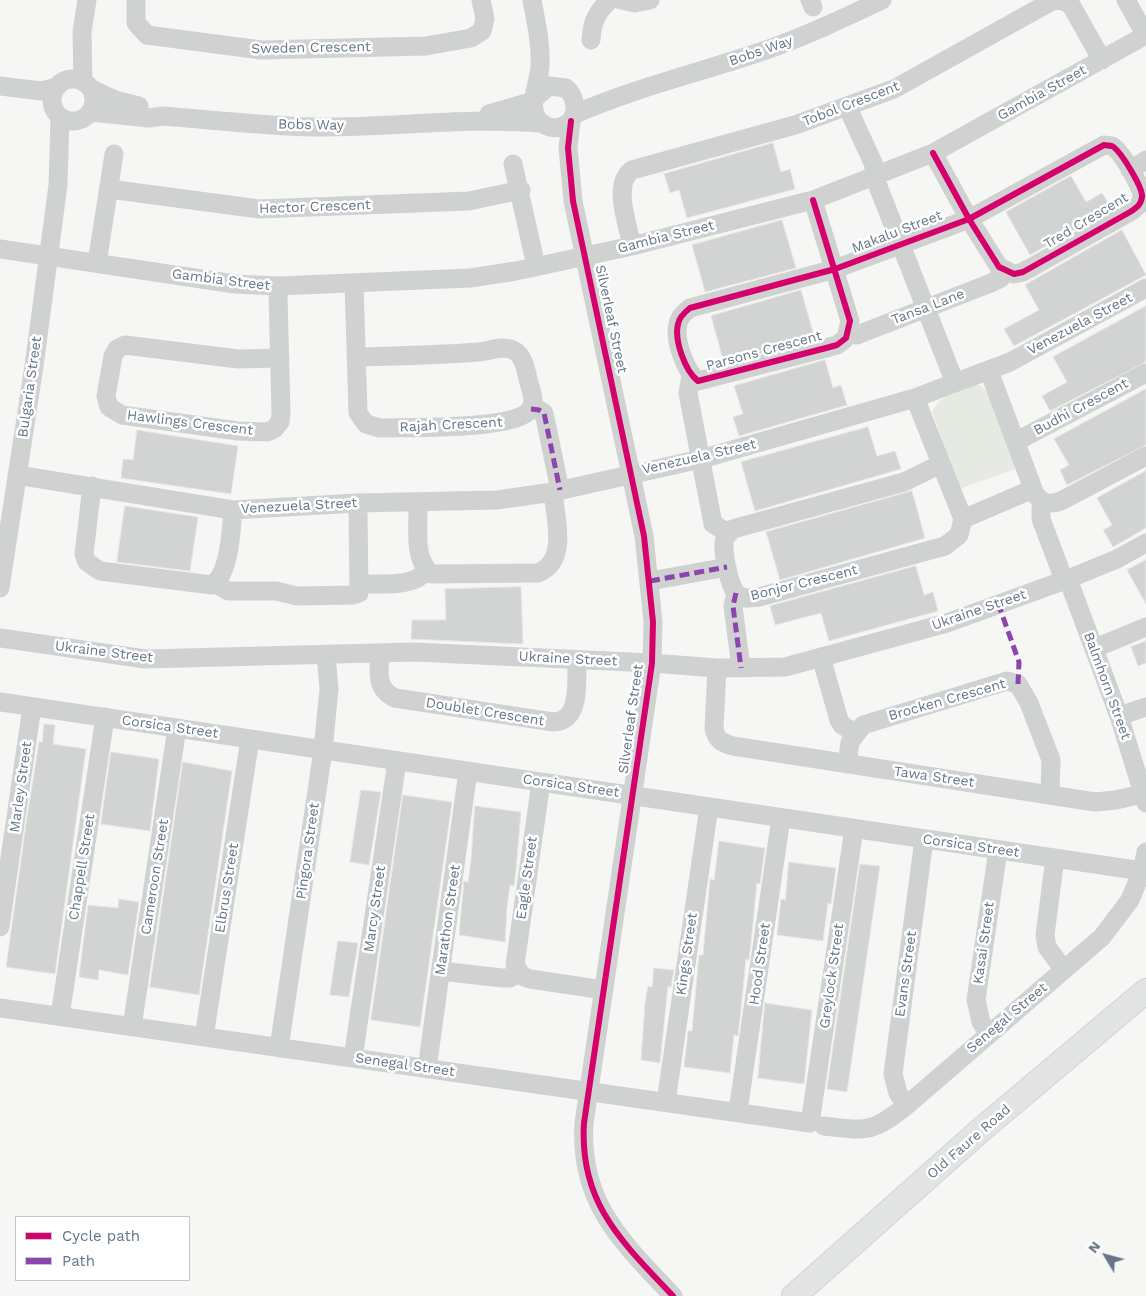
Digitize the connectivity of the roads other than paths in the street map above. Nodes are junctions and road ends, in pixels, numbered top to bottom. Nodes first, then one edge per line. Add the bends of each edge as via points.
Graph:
1 (86, 0) edge
2 (136, 0) edge
3 (481, 0) edge
4 (532, 0) edge
5 (610, 0) edge
6 (621, 0) edge
7 (650, 0) edge
8 (882, 0) edge
9 (1126, 0) edge
10 (82, 32) junction
11 (1146, 35) edge
12 (540, 40) junction
13 (591, 40) dead end
14 (1102, 60) junction
15 (58, 85) junction
16 (87, 85) junction
17 (0, 86) edge
18 (565, 89) junction
19 (635, 90) junction
20 (0, 97) edge
21 (535, 99) junction
22 (847, 106) junction
23 (57, 114) junction
24 (86, 116) junction
25 (164, 116) junction
26 (573, 117) junction
27 (458, 120) junction
28 (545, 125) junction
29 (933, 153) junction
30 (114, 154) dead end
31 (1146, 160) edge
32 (513, 164) dead end
33 (1130, 170) junction
34 (874, 176) junction
35 (58, 185) junction
36 (109, 188) junction
37 (521, 190) junction
38 (812, 200) junction
39 (573, 201) junction
40 (1143, 203) edge
41 (969, 219) junction
42 (901, 244) junction
43 (632, 246) junction
44 (0, 249) edge
45 (584, 255) junction
46 (48, 256) junction
47 (96, 263) junction
48 (536, 266) junction
49 (835, 269) junction
50 (1006, 272) junction
51 (354, 283) junction
52 (278, 286) junction
53 (1146, 288) edge
54 (925, 309) junction
55 (848, 334) junction
56 (358, 357) junction
57 (280, 358) junction
58 (989, 371) junction
59 (1146, 373) edge
60 (691, 376) junction
61 (955, 383) junction
62 (915, 398) junction
63 (531, 409) junction
64 (1017, 441) junction
65 (1146, 456) edge
66 (701, 459) junction
67 (941, 464) junction
68 (631, 473) junction
69 (17, 475) junction
70 (92, 486) junction
71 (556, 491) junction
72 (1039, 496) junction
73 (418, 502) junction
74 (233, 510) junction
75 (358, 511) dead end
76 (963, 519) junction
77 (729, 533) junction
78 (1146, 543) edge
79 (727, 567) junction
80 (427, 571) junction
81 (1066, 580) junction
82 (650, 581) junction
83 (214, 583) junction
84 (359, 584) junction
85 (0, 588) edge
86 (736, 593) junction
87 (1146, 627) edge
88 (0, 638) edge
89 (1095, 648) junction
90 (380, 653) junction
91 (326, 655) junction
92 (821, 657) junction
93 (577, 660) junction
94 (652, 663) junction
95 (717, 668) junction
96 (741, 668) junction
97 (0, 702) edge
98 (32, 706) junction
99 (1146, 707) edge
100 (1119, 716) junction
101 (105, 717) junction
102 (177, 728) junction
103 (855, 733) junction
104 (250, 739) junction
105 (323, 750) junction
106 (397, 761) junction
107 (847, 764) junction
108 (468, 771) junction
109 (541, 782) junction
110 (1050, 794) junction
111 (633, 796) junction
112 (1146, 796) edge
113 (709, 807) junction
114 (781, 818) junction
115 (854, 828) junction
116 (924, 839) junction
117 (998, 850) junction
118 (1146, 852) edge
119 (1055, 858) junction
120 (1142, 871) junction
121 (0, 927) edge
122 (1064, 970) junction
123 (441, 971) junction
124 (519, 972) junction
125 (604, 990) junction
126 (1146, 991) edge
127 (0, 1008) edge
128 (60, 1016) junction
129 (132, 1026) junction
130 (988, 1033) junction
131 (204, 1037) junction
132 (279, 1048) junction
133 (353, 1058) junction
134 (427, 1069) junction
135 (589, 1092) junction
136 (666, 1102) junction
137 (906, 1106) junction
138 (738, 1111) junction
139 (817, 1124) junction
140 (673, 1296) edge
141 (794, 1296) edge

1 - 10 street
2 - 3 street, Sweden Crescent via 136,24 146,35 260,50 426,46 471,38 482,31 485,19
4 - 12 street
5 - 13 street via 592,24
6 - 7 street via 635,3
8 - 19 street, Bobs Way via 767,50
9 - 11 street
10 - 15 street via 74,58
10 - 16 street
11 - 14 street, Gambia Street
12 - 18 street
12 - 21 street
14 - 22 street, Tobol Crescent via 1071,5 1057,0 901,85
14 - 29 street, Gambia Street
15 - 16 street via 69,79
15 - 17 street via 49,90
15 - 23 street via 52,98
16 - 24 street via 94,101
16 - 25 street, Bobs Way via 115,100
18 - 19 street, Bobs Way
18 - 21 street via 548,86
18 - 26 street via 576,107
19 - 26 street, Bobs Way
20 - 23 street via 28,101
21 - 27 street, Bobs Way via 509,109
21 - 28 street via 534,109
22 - 34 street via 874,165
22 - 43 street, Tobol Crescent via 795,125 632,170 624,177 621,187
23 - 24 street via 71,122
23 - 35 street, Bulgaria Street
24 - 25 street, Bobs Way
24 - 35 street, Bulgaria Street via 71,144
25 - 27 street, Bobs Way via 312,127
26 - 28 street via 561,127
26 - 39 street, Silverleaf Street via 568,148
27 - 28 street, Bobs Way
28 - 39 street, Silverleaf Street
29 - 34 street, Gambia Street
29 - 41 street
30 - 36 street
31 - 33 street
32 - 37 street
33 - 40 street, Tred Crescent via 1140,186
33 - 41 street, Tred Crescent via 1119,152 1104,145
34 - 38 street, Gambia Street
34 - 42 street
35 - 46 street, Bulgaria Street
36 - 37 street, Hector Crescent via 259,209 469,201
36 - 47 street
37 - 48 street
38 - 43 street, Gambia Street
38 - 49 street
39 - 45 street, Silverleaf Street
40 - 50 street, Tred Crescent via 1023,272
41 - 42 street, Makalu Street
41 - 50 street via 998,267
42 - 49 street, Makalu Street
42 - 54 street
43 - 45 street, Gambia Street
44 - 46 street, Gambia Street
45 - 48 street, Gambia Street
45 - 68 street, Silverleaf Street
46 - 47 street, Gambia Street
46 - 69 street, Bulgaria Street
47 - 52 street, Gambia Street via 235,284
48 - 51 street, Gambia Street via 470,278
49 - 55 street via 850,321
49 - 60 street, Parsons Crescent via 690,308 678,323 677,334
50 - 54 street, Tansa Lane via 991,283
51 - 52 street, Gambia Street
51 - 56 street, Rajah Crescent
52 - 57 street, Hawlings Crescent
53 - 58 street, Venezuela Street
54 - 55 street, Tansa Lane via 857,335
54 - 61 street
55 - 60 street, Parsons Crescent via 837,344 826,348 710,380 698,381
56 - 63 street via 513,350 520,355 525,368 533,402
56 - 63 street, Rajah Crescent via 358,413 373,428 488,424 511,421
57 - 57 street, Hawlings Crescent via 281,417 277,426 267,432 122,415 113,411 107,402 113,356 125,345 238,359
58 - 61 street, Venezuela Street
58 - 64 street, Budhi Crescent
59 - 64 street, Budhi Crescent
60 - 66 street via 688,394
61 - 62 street, Venezuela Street
62 - 66 street, Venezuela Street
62 - 67 street
63 - 71 street via 544,413
64 - 72 street, Budhi Crescent
65 - 72 street via 1053,504
66 - 68 street, Venezuela Street
66 - 77 street via 714,524
67 - 76 street
67 - 77 street via 904,482 743,525
68 - 71 street, Venezuela Street
68 - 82 street, Silverleaf Street
69 - 70 street, Venezuela Street
69 - 85 street, Bulgaria Street
70 - 74 street, Venezuela Street
70 - 83 street via 84,554 93,568 204,585
71 - 73 street, Venezuela Street via 497,500
71 - 80 street via 558,548 555,559 544,571 439,576
72 - 76 street
72 - 81 street, Balmhorn Street via 1041,519
73 - 74 street, Venezuela Street
73 - 80 street via 420,557
74 - 83 street via 225,568 223,575
75 - 84 street
76 - 86 street, Bonjor Crescent via 959,535 945,546 759,597 745,598
77 - 79 street, Bonjor Crescent via 724,547
78 - 81 street, Ukraine Street
79 - 82 street
79 - 86 street, Bonjor Crescent
80 - 84 street via 412,582
81 - 89 street, Balmhorn Street
81 - 92 street, Ukraine Street via 947,623
82 - 94 street, Silverleaf Street
83 - 84 street via 228,591 276,591 297,596 354,595 359,593
86 - 96 street via 732,606
87 - 89 street
88 - 91 street, Ukraine Street via 145,659
89 - 100 street, Balmhorn Street
90 - 91 street, Ukraine Street
90 - 93 street, Ukraine Street via 479,654
90 - 93 street, Doublet Crescent via 380,684 385,693 395,698 553,722 567,719 573,710
91 - 105 street, Pingora Street via 329,689
92 - 96 street, Ukraine Street via 785,667
92 - 103 street via 839,720
93 - 94 street, Ukraine Street
94 - 95 street, Ukraine Street
94 - 111 street, Silverleaf Street
95 - 96 street, Ukraine Street
95 - 107 street, Tawa Street via 714,728 722,743
97 - 98 street, Corsica Street
98 - 101 street, Corsica Street
98 - 121 street, Marley Street
99 - 100 street
100 - 112 street, Balmhorn Street
101 - 102 street, Corsica Street
101 - 128 street, Chappell Street
102 - 104 street, Corsica Street
102 - 129 street, Cameroon Street
103 - 107 street via 850,742
103 - 110 street, Brocken Crescent via 873,720 1007,681 1013,682 1026,697 1051,760
104 - 105 street, Corsica Street
104 - 131 street, Elbrus Street
105 - 106 street, Corsica Street
105 - 132 street, Pingora Street
106 - 108 street, Corsica Street
106 - 133 street, Marcy Street
107 - 110 street, Tawa Street
108 - 109 street, Corsica Street
108 - 123 street, Marathon Street
109 - 111 street, Corsica Street
109 - 124 street, Eagle Street via 515,960
110 - 112 street, Tawa Street via 1095,802
111 - 113 street, Corsica Street
111 - 125 street, Silverleaf Street
113 - 114 street, Corsica Street
113 - 136 street, Kings Street
114 - 115 street, Corsica Street
114 - 138 street, Hood Street
115 - 116 street, Corsica Street
115 - 139 street, Greylock Street
116 - 117 street, Corsica Street
116 - 137 street, Evans Street via 893,1074 898,1093
117 - 119 street, Corsica Street
117 - 130 street, Kasai Street via 976,1000 981,1022
118 - 120 street, Senegal Street
119 - 120 street, Corsica Street
119 - 122 street via 1045,935 1047,947
120 - 122 street, Senegal Street via 1130,900 1112,926
122 - 130 street, Senegal Street
123 - 124 street via 494,978 510,978
123 - 134 street, Marathon Street
124 - 125 street via 530,979
125 - 135 street, Silverleaf Street
126 - 141 main road, Old Faure Road via 982,1129
127 - 128 street, Senegal Street
128 - 129 street, Senegal Street
129 - 131 street, Senegal Street
130 - 137 street, Senegal Street
131 - 132 street, Senegal Street
132 - 133 street, Senegal Street
133 - 134 street, Senegal Street
134 - 135 street, Senegal Street
135 - 136 street, Senegal Street
135 - 140 street, Silverleaf Street via 584,1149 593,1193 612,1229
136 - 138 street, Senegal Street
137 - 139 street, Senegal Street via 875,1128 861,1131
138 - 139 street, Senegal Street

